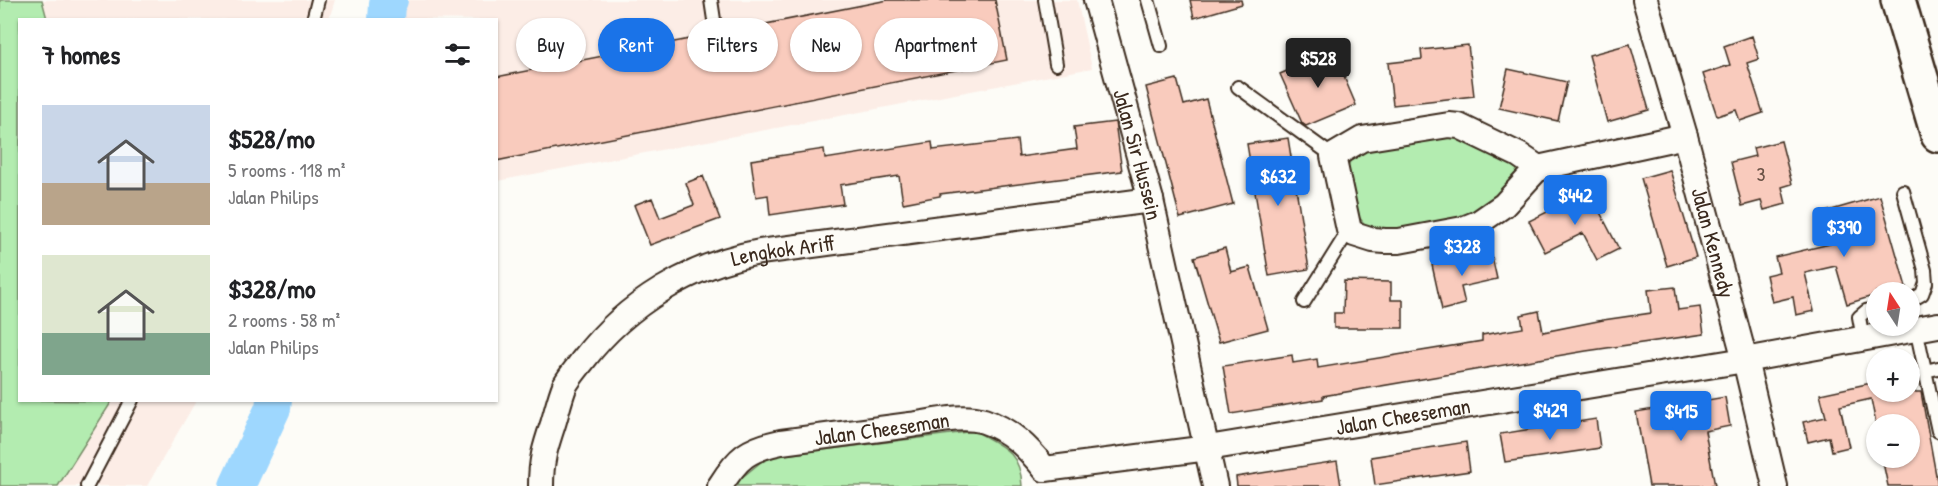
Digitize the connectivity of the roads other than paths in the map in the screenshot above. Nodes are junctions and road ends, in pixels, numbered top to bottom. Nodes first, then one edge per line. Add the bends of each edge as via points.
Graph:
1 (318, 0) edge
2 (711, 0) edge
3 (1045, 0) edge
4 (1096, 0) edge
5 (1148, 0) edge
6 (1645, 0) edge
7 (1898, 0) edge
8 (314, 18) edge
9 (714, 18) edge
10 (1161, 45) dead end
11 (1056, 64) dead end
12 (1238, 87) dead end
13 (1938, 135) edge
14 (1685, 136) junction
15 (1333, 156) junction
16 (1538, 168) junction
17 (1903, 191) dead end
18 (1151, 200) junction
19 (1349, 230) junction
20 (1920, 295) edge
21 (1304, 303) dead end
22 (1866, 311) edge
23 (1932, 325) edge
24 (1863, 339) junction
25 (1745, 360) junction
26 (1932, 369) edge
27 (131, 402) edge
28 (1938, 431) edge
29 (1208, 448) junction
30 (1042, 478) edge
31 (87, 486) edge
32 (541, 486) edge
33 (720, 486) edge
34 (1215, 486) edge
35 (1775, 486) edge

1 - 8 lane
2 - 9 lane
3 - 11 lane
4 - 18 street, Jalan Sir Hussein
5 - 10 lane
6 - 14 street, Jalan Kennedy
7 - 13 highway
12 - 15 lane
14 - 16 street
14 - 25 street, Jalan Kennedy
15 - 16 street via 1362,139 1449,125 1460,126
15 - 19 street
16 - 19 street via 1504,205 1463,229 1399,241 1373,240
17 - 20 lane via 1925,276
18 - 29 street, Jalan Sir Hussein
18 - 32 street, Lengkok Ariff via 760,252 709,265 628,312 595,344 566,383 541,461
19 - 21 lane
22 - 24 lane via 1859,317
23 - 24 street, Jalan Cheeseman
23 - 26 lane
24 - 25 street, Jalan Cheeseman
25 - 29 street, Jalan Cheeseman
25 - 35 street, Jalan Kennedy
26 - 28 lane
27 - 31 lane
29 - 30 street, Jalan Cheeseman
29 - 34 street, Jalan Sir Hussein
30 - 33 street, Jalan Cheeseman via 1027,447 1006,432 983,421 951,420 759,447 744,454

